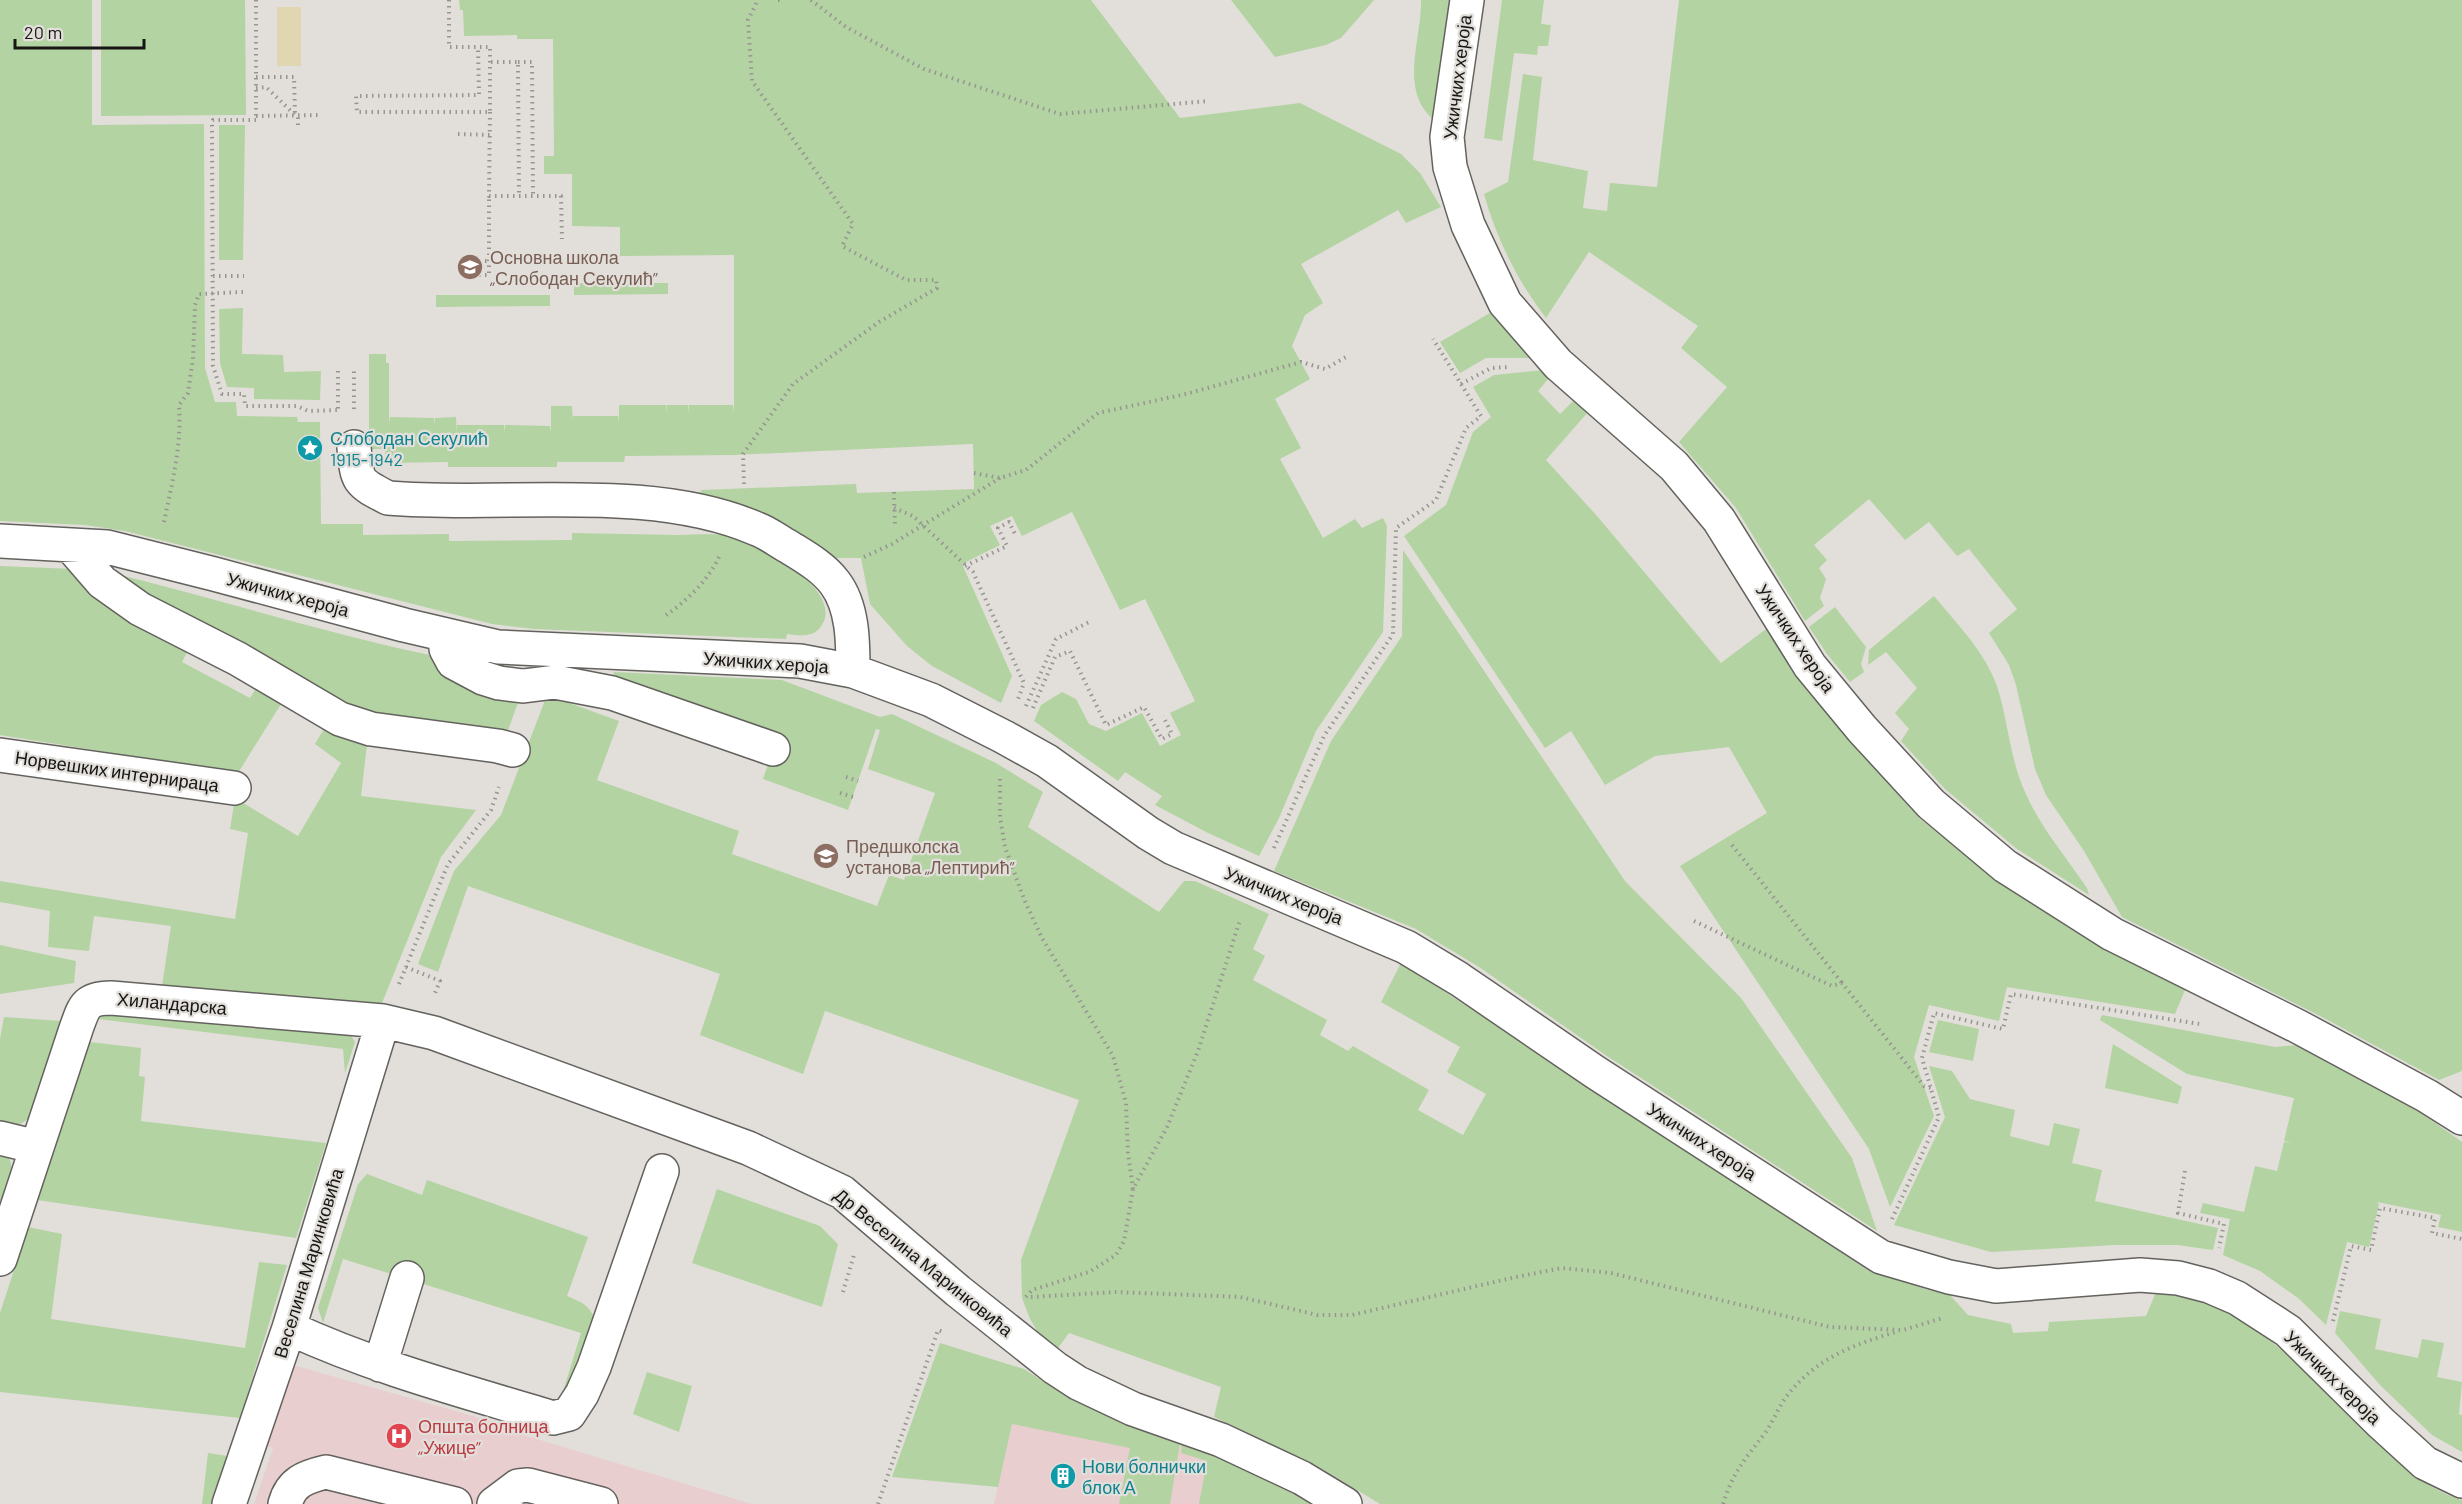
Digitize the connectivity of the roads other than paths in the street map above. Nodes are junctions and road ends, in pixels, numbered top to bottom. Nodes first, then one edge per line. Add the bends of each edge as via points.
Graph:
1 (1467, 0) edge
2 (354, 447) dead end
3 (0, 541) edge
4 (70, 545) junction
5 (446, 635) junction
6 (853, 670) junction
7 (773, 749) dead end
8 (513, 750) road end
9 (0, 755) edge
10 (234, 788) dead end
11 (383, 1021) junction
12 (2462, 1118) edge
13 (0, 1138) edge
14 (37, 1147) junction
15 (662, 1171) dead end
16 (7, 1215) edge
17 (0, 1259) edge
18 (407, 1278) dead end
19 (289, 1328) junction
20 (380, 1365) junction
21 (2462, 1481) edge
22 (229, 1504) edge
23 (285, 1504) edge
24 (455, 1504) edge
25 (494, 1504) edge
26 (601, 1504) edge
27 (1345, 1504) edge

1 - 12 street, Ужичких хероја via 1447,137 1450,168 1468,225 1505,303 1558,364 1674,466 1719,520 1810,666 1862,729 1931,804 2005,866 2112,934 2297,1026
2 - 6 street via 360,482 388,498 641,502 704,512 759,529 825,571 836,584 846,604
3 - 4 street, Ужичких хероја
4 - 5 street, Ужичких хероја via 107,548 155,559
4 - 8 street via 102,582 140,609 238,659 340,719 371,729
5 - 6 street, Ужичких хероја via 498,647 800,661
5 - 7 street via 446,648 453,662 483,678 523,686 555,682 612,693
6 - 21 street, Ужичких хероја via 930,700 1010,723 1047,761 1173,848 1406,947 1881,1257 1949,1278 1996,1286 2140,1275 2178,1278 2237,1298 2288,1331 2425,1463
9 - 10 street, Норвешких интернираца
11 - 14 street, Хиландарска via 93,999 87,1003 76,1029
11 - 19 street, Веселина Маринковића
11 - 27 street, Др Веселина Маринковића via 434,1033 748,1148 842,1192 958,1291 1078,1383 1134,1409 1221,1440 1302,1478
13 - 14 street
14 - 16 street, Хиландарска
15 - 20 street via 594,1367 568,1414 553,1418
16 - 17 street, Хиландарска
18 - 20 street
19 - 20 street
19 - 22 street, Веселина Маринковића
23 - 24 street via 294,1485 305,1477 326,1472
25 - 26 street via 518,1486 528,1485

